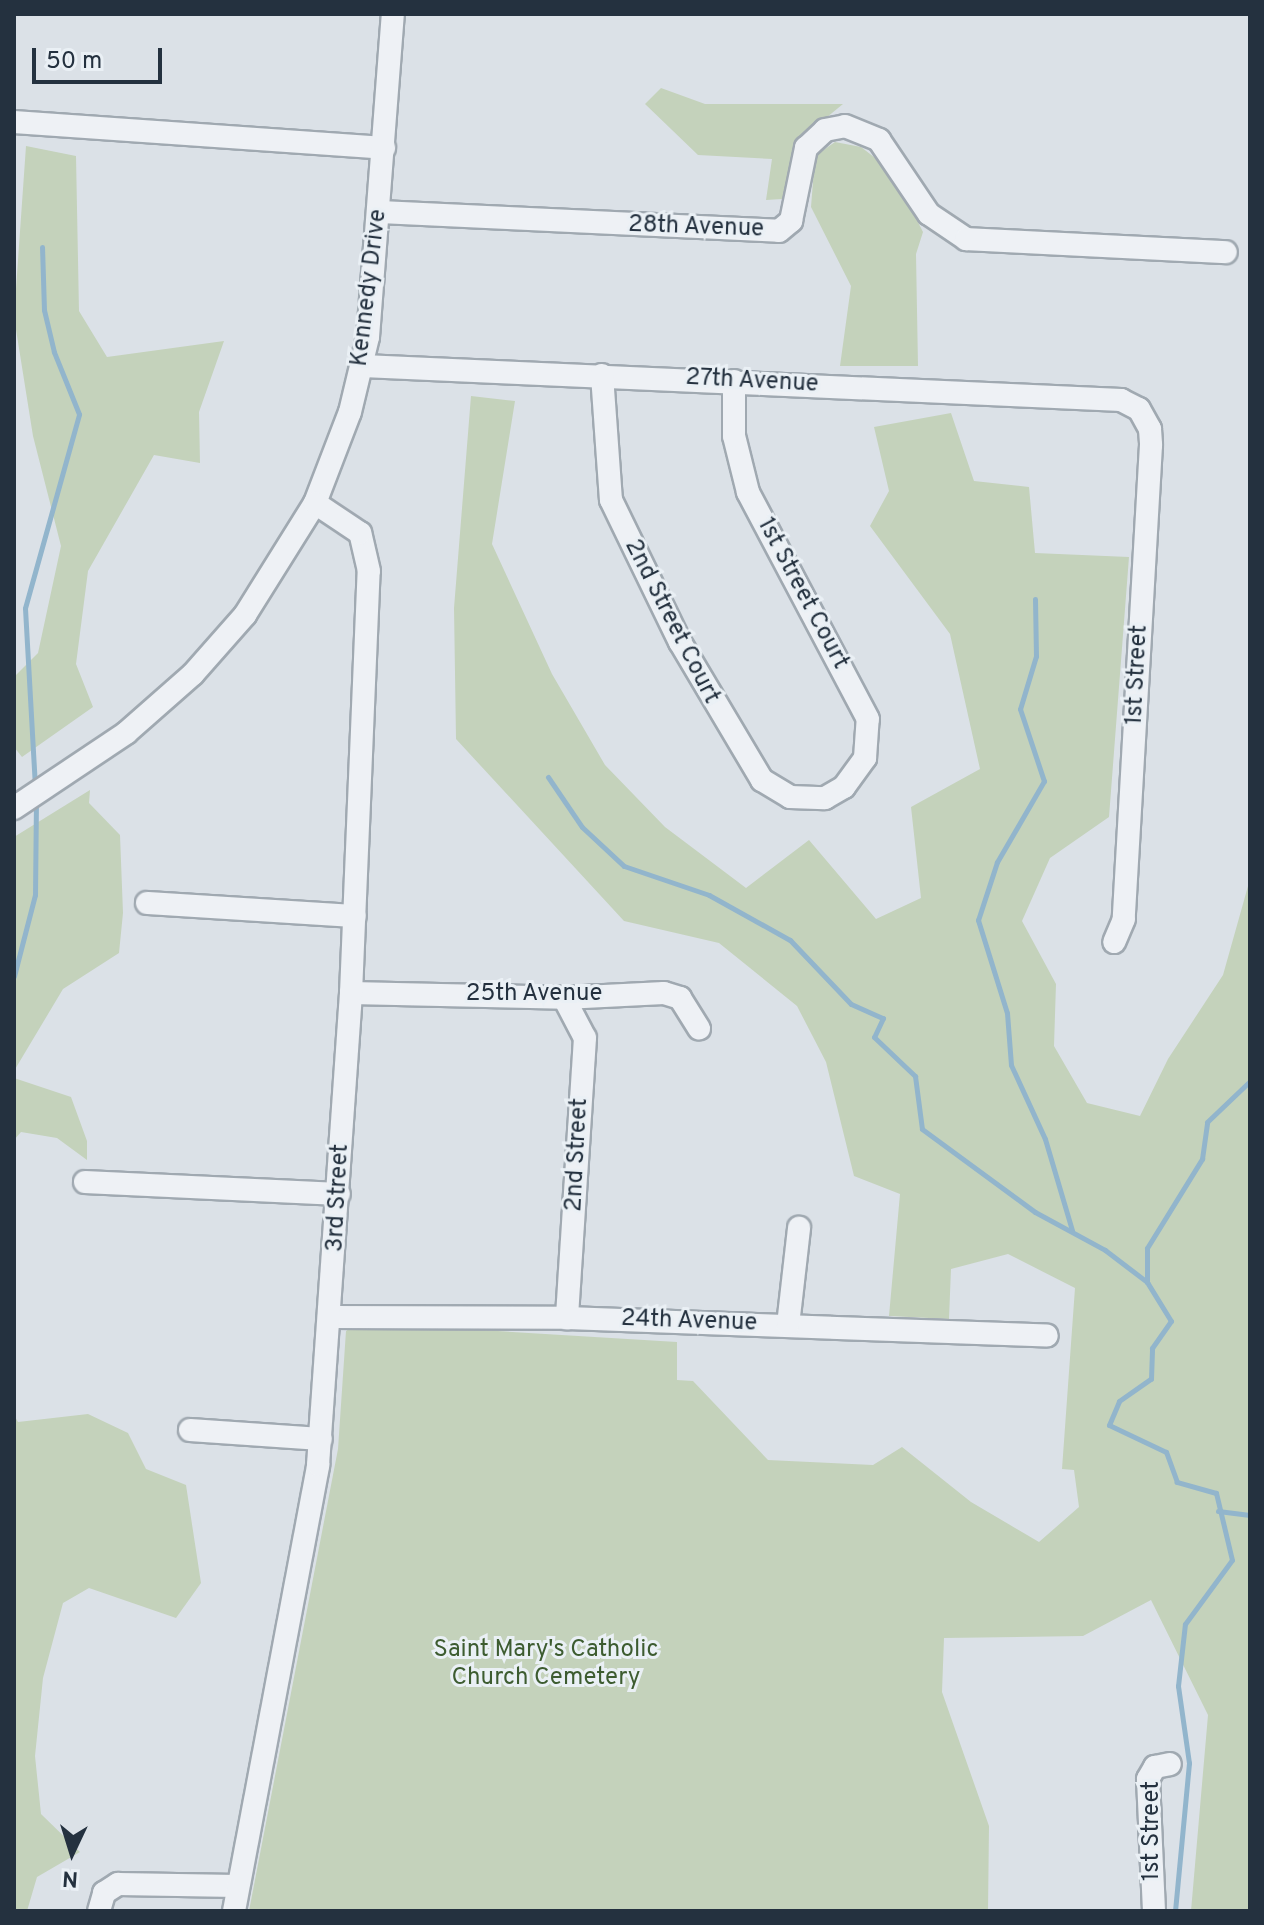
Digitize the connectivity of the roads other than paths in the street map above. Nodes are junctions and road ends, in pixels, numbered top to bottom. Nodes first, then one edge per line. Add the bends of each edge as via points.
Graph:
1 (393, 14) edge
2 (14, 122) edge
3 (384, 148) junction
4 (380, 212) junction
5 (1226, 252) dead end
6 (363, 366) junction
7 (602, 375) junction
8 (734, 381) junction
9 (1139, 409) joint
10 (315, 503) junction
11 (835, 794) joint
12 (14, 808) edge
13 (147, 903) dead end
14 (355, 916) junction
15 (1114, 942) dead end
16 (351, 993) junction
17 (564, 998) junction
18 (699, 1029) dead end
19 (85, 1182) dead end
20 (339, 1194) junction
21 (799, 1228) dead end
22 (332, 1317) junction
23 (567, 1318) junction
24 (788, 1325) junction
25 (1047, 1336) dead end
26 (190, 1430) dead end
27 (321, 1439) junction
28 (1170, 1764) dead end
29 (237, 1886) junction
30 (99, 1911) edge
31 (234, 1911) edge
32 (1154, 1911) edge

1 - 3 street, Kennedy Drive
2 - 3 street
3 - 4 street, Kennedy Drive
4 - 5 street, 28th Avenue via 779,231 791,221 806,148 825,130 845,126 879,140 929,214 966,239
4 - 6 street, Kennedy Drive
6 - 7 street, 27th Avenue
6 - 10 street, Kennedy Drive
7 - 8 street, 27th Avenue
7 - 11 street, 2nd Street Court via 608,482 617,517 729,732 749,766 776,792 803,799
8 - 9 street, 27th Avenue via 1121,400
8 - 11 street, 1st Street Court via 734,436 748,492 868,719 865,758
9 - 15 street, 1st Street via 1150,429 1151,445 1124,919
10 - 12 street, Kennedy Drive via 245,615 193,674 126,733
10 - 14 street, 3rd Street via 352,524 367,554
13 - 14 street
14 - 16 street, 3rd Street
16 - 17 street, 25th Avenue
16 - 20 street, 3rd Street
17 - 18 street, 25th Avenue via 674,994 690,1009
17 - 23 street, 2nd Street via 585,1038
19 - 20 street
20 - 22 street, 3rd Street
21 - 24 street
22 - 23 street, 24th Avenue
22 - 27 street, 3rd Street
23 - 24 street, 24th Avenue
24 - 25 street, 24th Avenue
26 - 27 street
27 - 29 street, 3rd Street
28 - 32 street, 1st Street via 1155,1767 1148,1779
29 - 30 street via 118,1884 104,1893
29 - 31 street, 3rd Street

